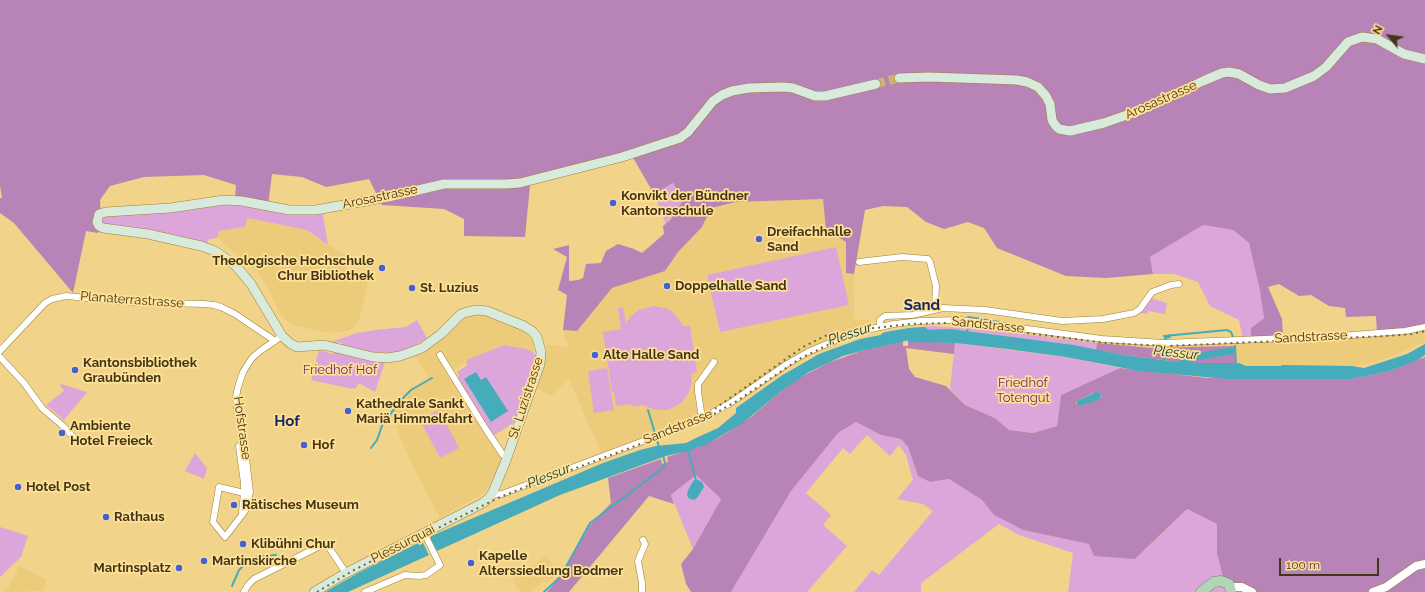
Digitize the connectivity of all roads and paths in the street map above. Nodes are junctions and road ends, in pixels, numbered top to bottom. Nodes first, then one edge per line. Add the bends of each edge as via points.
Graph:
1 (1425, 59) edge
2 (900, 78) tunnel mouth
3 (876, 84) tunnel mouth
4 (859, 262) dead end
5 (1179, 284) dead end
6 (935, 309) junction
7 (880, 326) junction
8 (1425, 327) edge
9 (278, 339) junction
10 (0, 351) edge
11 (440, 355) dead end
12 (0, 357) edge
13 (714, 362) dead end
14 (702, 418) junction
15 (74, 438) dead end
16 (240, 446) dead end
17 (507, 457) junction
18 (244, 493) junction
19 (492, 495) junction
20 (241, 518) junction
21 (426, 536) junction
22 (643, 540) dead end
23 (1425, 564) edge
24 (346, 573) junction
25 (1231, 590) edge
26 (244, 592) edge
27 (314, 592) edge
28 (365, 592) edge
29 (642, 592) edge
30 (1200, 592) edge
31 (1252, 592) edge
32 (1373, 592) edge

1 - 2 main road, Arosastrasse via 1404,54 1382,41 1367,36 1357,38 1348,42 1320,71 1285,88 1270,89 1239,74 1222,73 1141,110 1070,131 1054,125 1046,96 1038,87 1024,81
3 - 9 main road, Arosastrasse via 825,96 815,96 784,87 732,91 713,101 680,138 622,157 520,183 444,184 316,210 289,210 224,200 151,210 104,212 97,217 98,224 103,228 156,235 201,246 222,256 236,266 251,284
4 - 6 street via 905,257 929,260 936,286
5 - 6 street via 1152,292 1132,314 1097,320 1062,321 978,310
6 - 7 street via 912,315 885,316 880,320
7 - 8 street, Sandstrasse via 916,321 960,320 1102,339 1163,343 1343,336
7 - 14 street, Sandstrasse via 848,335 808,352 729,404
9 - 10 street, Planaterrastrasse via 214,305 131,302 66,296 45,303
9 - 17 main road, St. Luzistrasse via 294,346 324,345 387,358 400,356 428,344 456,318 472,310 487,311 524,326 537,337 541,348 540,364
9 - 20 street, Hofstrasse via 252,358 238,387 237,407 250,486 248,504
11 - 17 street via 485,428
12 - 15 street via 42,408
13 - 14 street via 698,384
14 - 19 street, Sandstrasse via 502,494
16 - 18 street
17 - 19 main road, St. Luzistrasse
18 - 20 street
18 - 20 street, Hofstrasse via 219,487 213,522 225,537
19 - 21 main road, Plessurquai via 483,503
21 - 24 main road, Plessurquai
21 - 28 street via 440,564 426,575 405,575
22 - 29 street via 645,544 638,564
23 - 32 street via 1416,566 1386,587
24 - 26 street via 326,543 254,578
24 - 27 main road, Plessurquai
25 - 30 main road via 1224,581 1218,581
25 - 31 street via 1242,587

